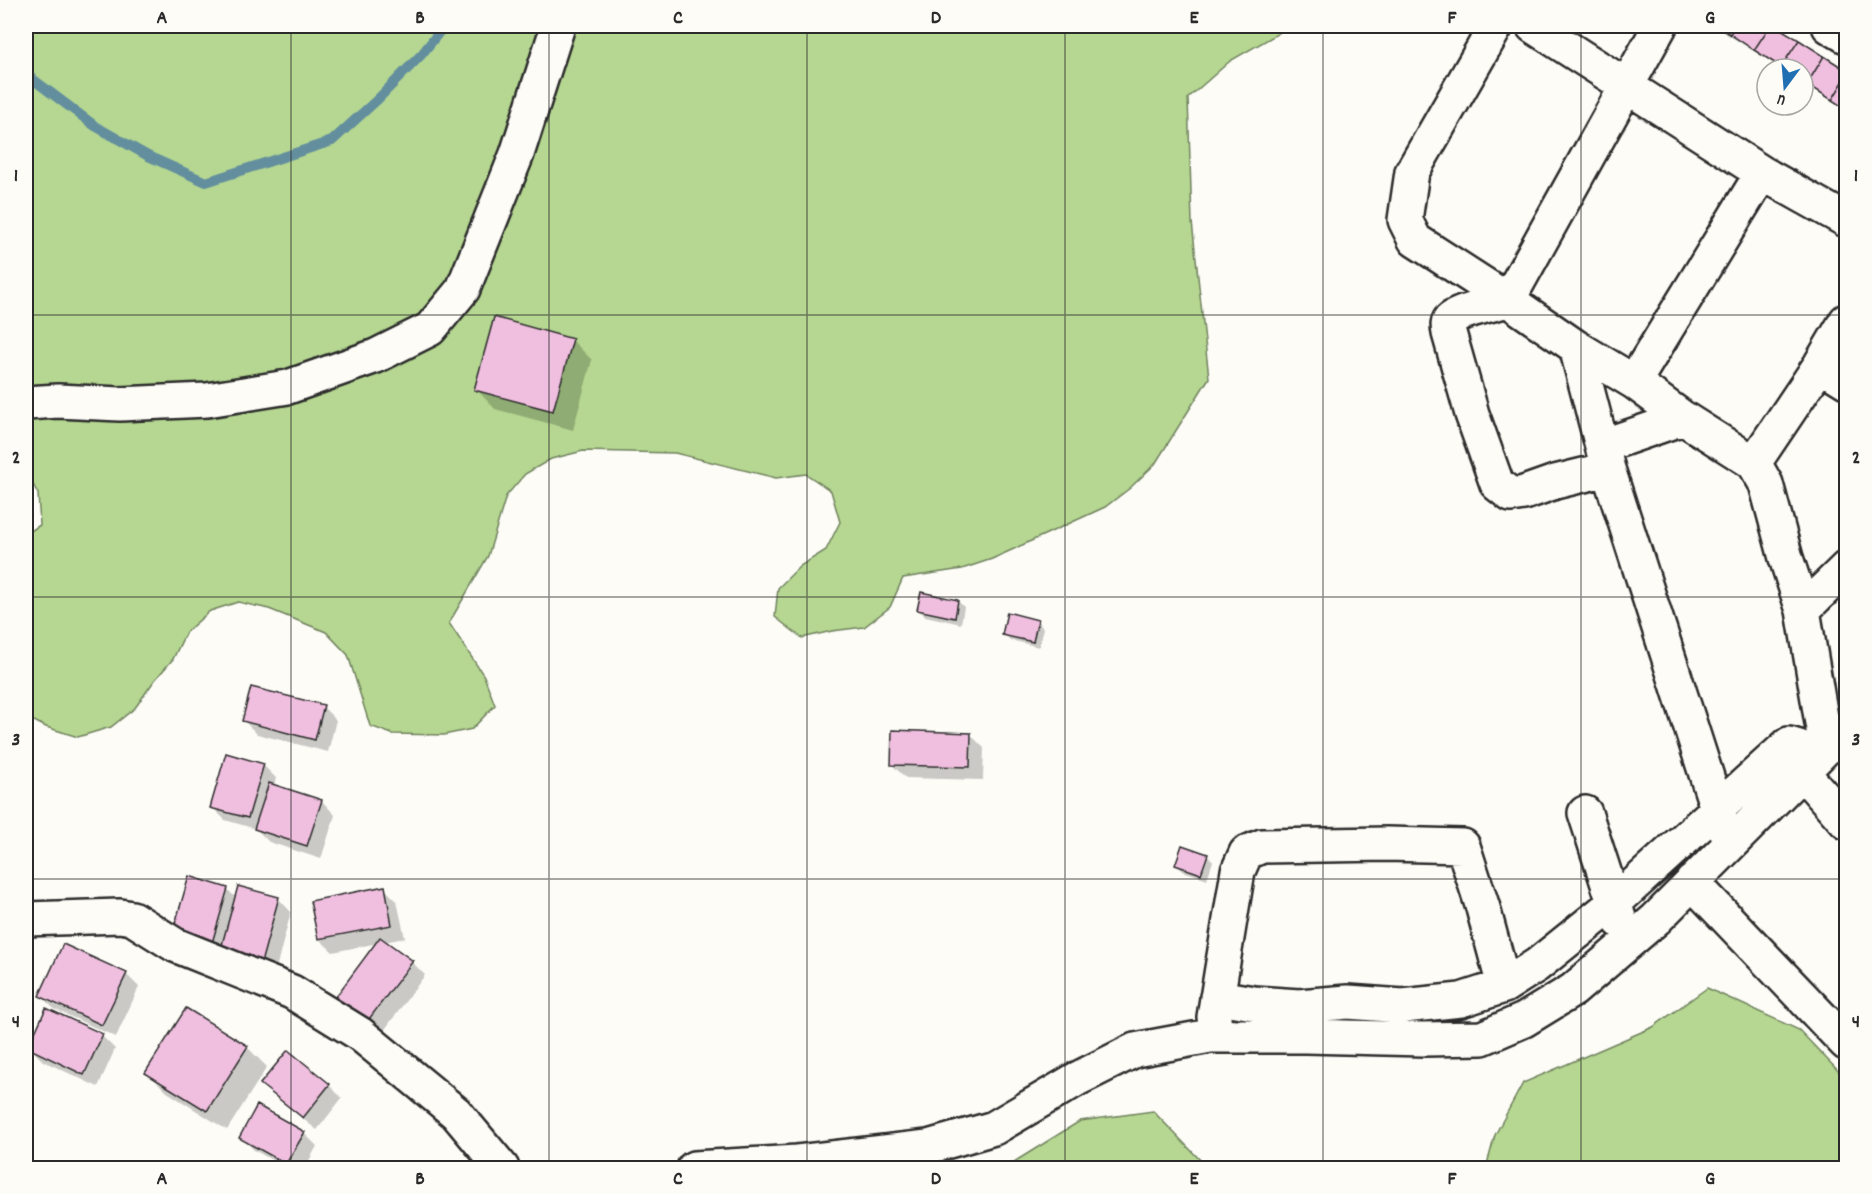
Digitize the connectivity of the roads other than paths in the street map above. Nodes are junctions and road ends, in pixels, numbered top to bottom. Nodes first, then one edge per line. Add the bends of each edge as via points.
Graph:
1 (558, 26) edge
2 (1496, 26) edge
3 (1533, 26) edge
4 (1660, 26) edge
5 (1830, 26) edge
6 (1846, 36) edge
7 (1628, 86) junction
8 (1762, 173) junction
9 (1846, 220) edge
10 (1508, 300) junction
11 (1846, 321) edge
12 (1576, 347) junction
13 (1833, 373) edge
14 (1634, 382) junction
15 (26, 403) edge
16 (1683, 418) junction
17 (1605, 458) junction
18 (1754, 463) junction
19 (1846, 568) edge
20 (1803, 610) junction
21 (1823, 751) edge
22 (1717, 809) junction
23 (1585, 813) dead end
24 (1846, 822) edge
25 (1729, 845) junction
26 (1692, 882) junction
27 (1614, 903) junction
28 (26, 920) edge
29 (1628, 943) junction
30 (1504, 986) junction
31 (1217, 997) junction
32 (1210, 1036) junction
33 (1846, 1043) edge
34 (502, 1168) edge
35 (694, 1168) edge

1 - 15 street via 517,154 463,289 430,329 376,356 288,387 207,400
2 - 10 street via 1412,172 1405,220 1415,240
3 - 7 street
4 - 7 street
5 - 6 street
7 - 8 street
7 - 10 street
8 - 9 street
8 - 14 street
10 - 12 street
10 - 17 street via 1461,314 1448,324 1472,414 1497,484 1511,495 1518,494
11 - 13 street
12 - 14 street
12 - 17 street
13 - 18 street
14 - 16 street
16 - 17 street
16 - 18 street
17 - 22 street
18 - 20 street via 1766,484
19 - 20 street
20 - 21 street
21 - 22 street via 1789,744
21 - 24 street
21 - 25 street
22 - 25 street
22 - 27 street
23 - 27 street
25 - 26 street
26 - 29 street
26 - 33 street
27 - 29 street
27 - 30 street via 1537,965
28 - 34 street via 132,918 175,945 292,992 360,1034 456,1113
29 - 32 street via 1573,990 1524,1020 1482,1038
30 - 31 street via 1461,1000 1403,1006 1348,1002 1299,1006
30 - 31 street via 1463,846 1262,846 1246,853 1238,871
31 - 32 street
32 - 35 street via 1135,1050 994,1128 928,1147 797,1162

